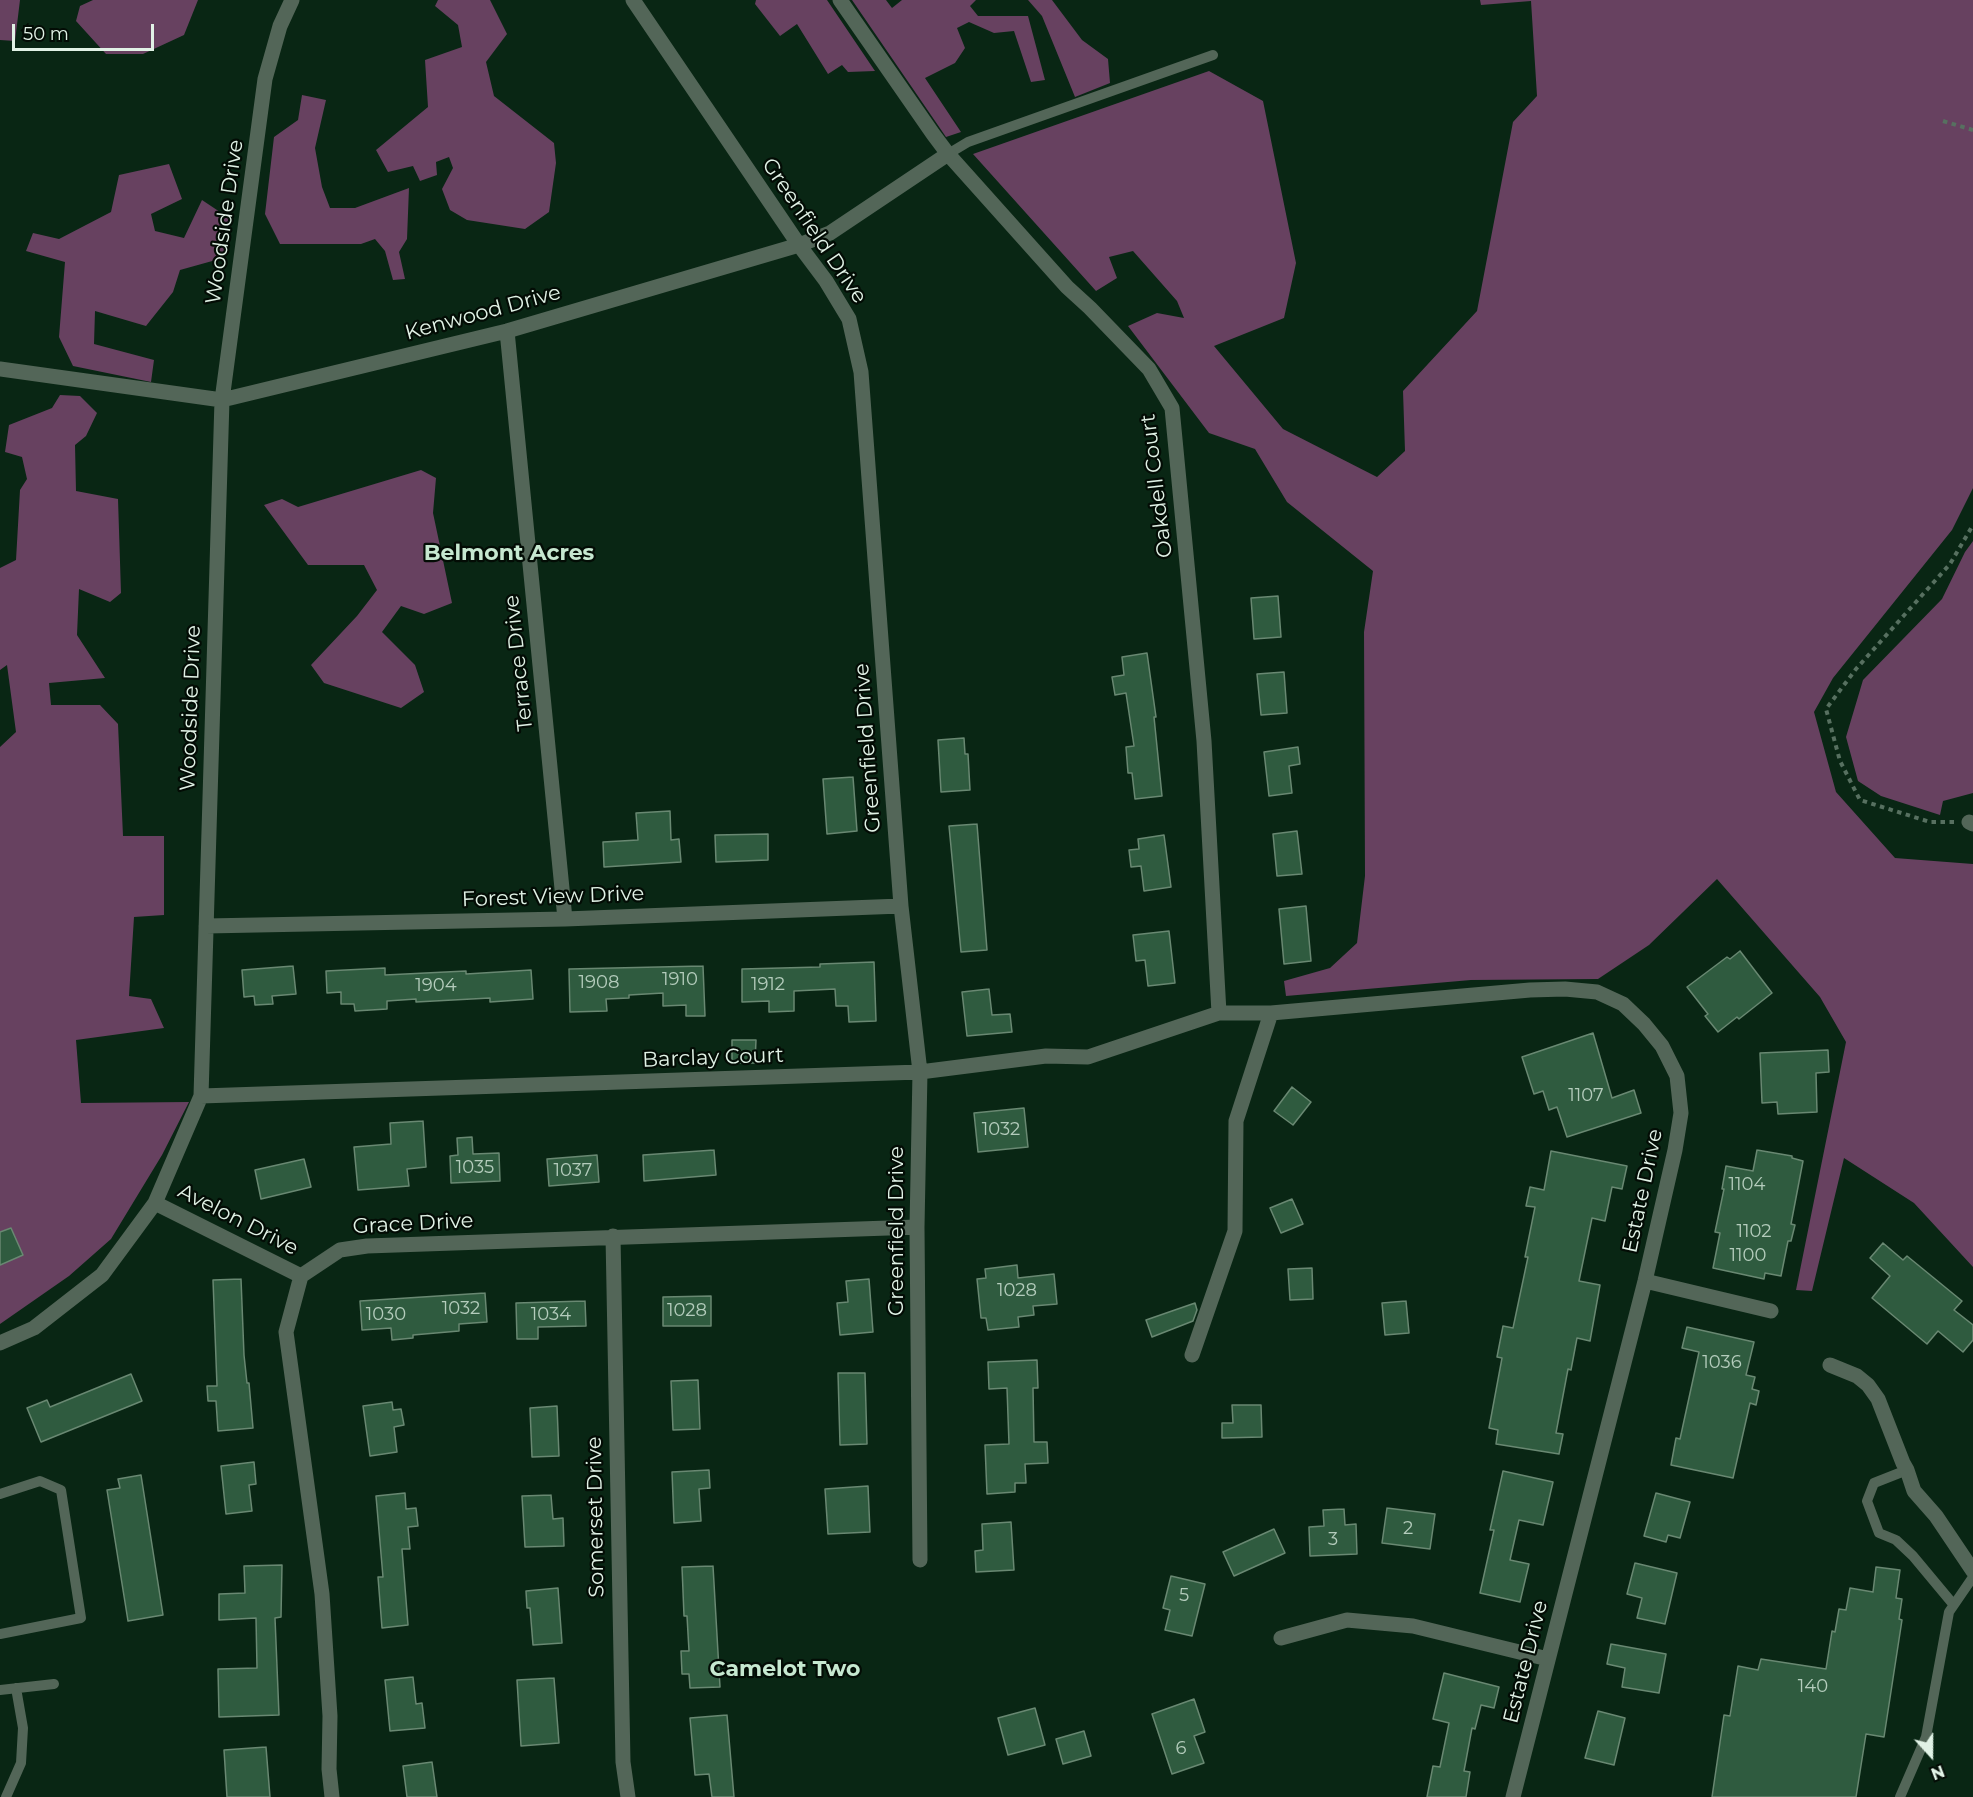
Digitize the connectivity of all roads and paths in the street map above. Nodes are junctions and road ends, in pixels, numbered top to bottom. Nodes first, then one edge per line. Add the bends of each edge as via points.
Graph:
1 (292, 0) edge
2 (633, 0) edge
3 (840, 0) edge
4 (1213, 55) dead end
5 (1943, 121) dead end
6 (1973, 130) edge
7 (948, 154) junction
8 (799, 244) junction
9 (507, 331) junction
10 (0, 369) edge
11 (222, 400) junction
12 (1973, 525) edge
13 (1971, 823) edge
14 (901, 906) junction
15 (565, 919) junction
16 (206, 926) junction
17 (1219, 1012) junction
18 (1270, 1012) junction
19 (920, 1072) junction
20 (201, 1095) junction
21 (155, 1203) junction
22 (917, 1227) junction
23 (613, 1236) junction
24 (301, 1276) junction
25 (1645, 1281) junction
26 (1771, 1311) dead end
27 (0, 1343) edge
28 (1192, 1355) dead end
29 (1830, 1365) dead end
30 (1907, 1470) junction
31 (0, 1494) edge
32 (921, 1560) dead end
33 (1973, 1571) edge
34 (1973, 1576) edge
35 (1953, 1604) junction
36 (0, 1634) edge
37 (1281, 1638) dead end
38 (1548, 1659) junction
39 (54, 1684) dead end
40 (16, 1688) junction
41 (0, 1690) edge
42 (6, 1797) edge
43 (332, 1797) edge
44 (628, 1797) edge
45 (1513, 1797) edge
46 (1899, 1797) edge

1 - 11 street, Woodside Drive via 265,79
2 - 8 street, Greenfield Drive
3 - 7 street, Oakdell Court
4 - 7 lane via 968,142
5 - 6 path
7 - 8 street, Kenwood Drive via 830,233
7 - 17 street, Oakdell Court via 1067,287 1149,369 1172,408 1204,741
8 - 9 street, Kenwood Drive
8 - 14 street, Greenfield Drive via 849,319 861,372
9 - 11 street, Kenwood Drive
9 - 15 street, Terrace Drive
10 - 11 street, Kenwood Drive
11 - 16 street, Woodside Drive
12 - 13 path via 1950,564 1856,669 1826,709 1840,761 1860,800 1930,822
14 - 15 street, Forest View Drive
14 - 19 street, Greenfield Drive
15 - 16 street, Forest View Drive
16 - 20 street, Woodside Drive
17 - 18 street, Estate Drive
17 - 19 street, Barclay Court via 1088,1057 1046,1056
18 - 25 street, Estate Drive via 1565,989 1597,992 1623,1004 1662,1046 1677,1076 1681,1113
18 - 28 street via 1236,1121 1235,1231
19 - 20 street, Barclay Court
19 - 22 street, Greenfield Drive
20 - 21 street, Woodside Drive
21 - 24 street, Avelon Drive
21 - 27 street, Woodside Drive via 102,1275 34,1329
22 - 23 street, Grace Drive
22 - 32 street, Greenfield Drive
23 - 24 street, Grace Drive via 367,1246 340,1250
23 - 44 street, Somerset Drive via 620,1656 623,1762
24 - 43 street via 286,1332 322,1594
25 - 26 street
25 - 38 street, Estate Drive
29 - 30 street via 1868,1385 1878,1399
30 - 33 street via 1914,1491
30 - 35 lane via 1874,1483 1867,1501 1879,1533 1896,1540 1913,1556
31 - 36 lane via 40,1481 61,1490 81,1618
34 - 35 lane
35 - 46 lane via 1926,1737
37 - 38 street via 1347,1620 1413,1626
38 - 45 street, Estate Drive
39 - 40 lane
40 - 41 lane
40 - 42 lane via 22,1728 21,1763

